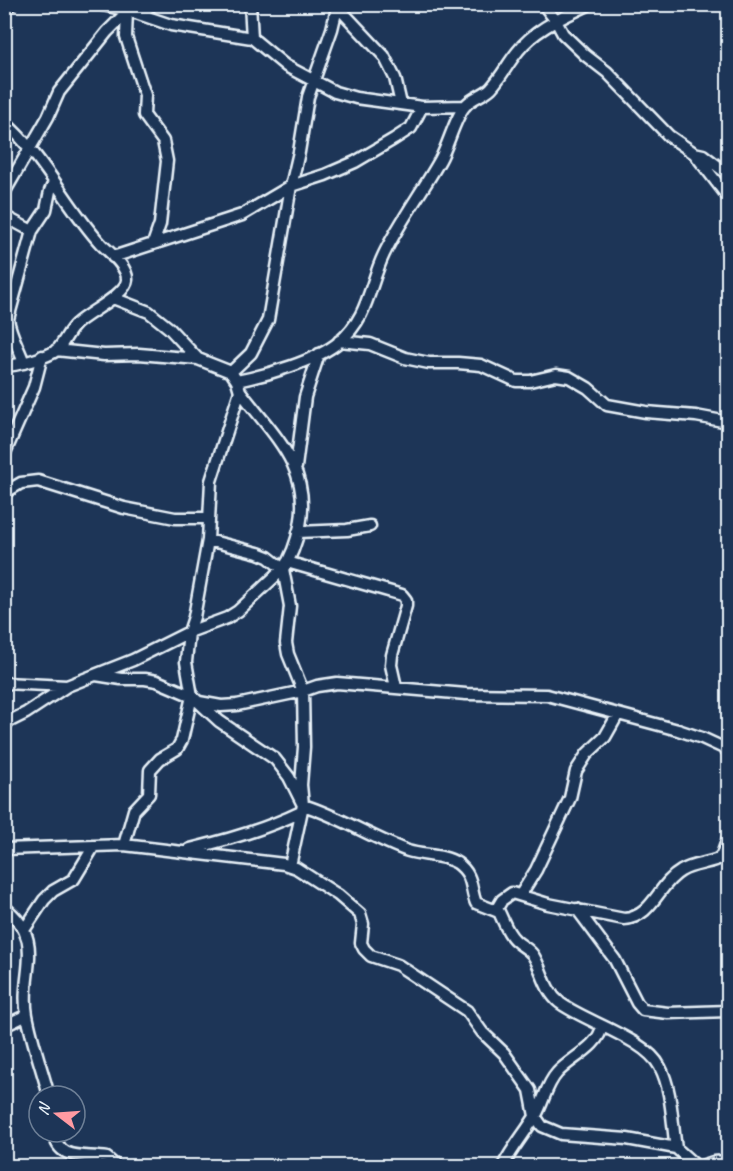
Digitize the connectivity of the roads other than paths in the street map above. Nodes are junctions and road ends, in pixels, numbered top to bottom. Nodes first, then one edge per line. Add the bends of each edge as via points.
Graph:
1 (12, 4) edge
2 (98, 4) edge
3 (152, 4) edge
4 (250, 4) edge
5 (543, 4) edge
6 (568, 4) edge
7 (590, 4) edge
8 (337, 5) edge
9 (4, 7) edge
10 (127, 13) junction
11 (141, 15) junction
12 (561, 19) junction
13 (252, 38) junction
14 (313, 80) junction
15 (401, 104) junction
16 (465, 106) junction
17 (422, 107) junction
18 (4, 122) edge
19 (31, 148) junction
20 (694, 153) junction
21 (729, 174) edge
22 (54, 182) junction
23 (291, 186) junction
24 (4, 194) edge
25 (729, 197) edge
26 (4, 216) edge
27 (32, 231) junction
28 (153, 244) junction
29 (113, 257) junction
30 (113, 298) junction
31 (339, 341) junction
32 (56, 350) junction
33 (319, 354) junction
34 (42, 356) junction
35 (198, 359) junction
36 (24, 363) junction
37 (4, 366) edge
38 (236, 382) junction
39 (729, 422) edge
40 (4, 455) edge
41 (296, 468) junction
42 (4, 493) edge
43 (208, 518) junction
44 (370, 526) dead end
45 (298, 532) junction
46 (208, 540) junction
47 (285, 566) junction
48 (189, 632) junction
49 (95, 675) junction
50 (4, 683) edge
51 (67, 686) junction
52 (396, 687) junction
53 (303, 691) junction
54 (196, 699) junction
55 (618, 714) junction
56 (4, 724) edge
57 (729, 750) edge
58 (302, 808) junction
59 (729, 838) edge
60 (124, 844) junction
61 (94, 846) junction
62 (4, 849) edge
63 (178, 852) junction
64 (725, 854) edge
65 (290, 866) junction
66 (521, 894) junction
67 (4, 907) edge
68 (577, 909) junction
69 (495, 910) junction
70 (24, 930) junction
71 (729, 1011) edge
72 (27, 1015) junction
73 (4, 1026) edge
74 (602, 1026) junction
75 (46, 1084) edge
76 (535, 1116) junction
77 (56, 1144) edge
78 (676, 1148) junction
79 (729, 1161) edge
80 (116, 1167) edge
81 (503, 1167) edge
82 (696, 1167) edge
83 (701, 1167) edge

1 - 9 street
2 - 10 street
3 - 11 street
4 - 13 street
5 - 12 street
6 - 12 street
7 - 12 street
8 - 14 street
8 - 15 street via 384,56 395,78
10 - 11 street
10 - 19 street via 59,92
10 - 28 street via 126,37 145,95 144,115 164,141 160,224
11 - 13 street via 171,25
12 - 16 street via 532,36 489,90
12 - 20 street via 564,34 669,136
13 - 14 street via 286,66
14 - 15 street via 356,98
14 - 23 street
15 - 17 street
16 - 17 street
16 - 31 street via 441,158 382,258 358,321
17 - 23 street via 411,128 394,139 355,162
18 - 19 street
19 - 22 street
19 - 24 street
20 - 21 street via 704,155
20 - 25 street
22 - 27 street via 46,210
22 - 29 street
23 - 28 street via 242,215
23 - 38 street via 268,320
26 - 27 street
27 - 36 street via 8,319
28 - 29 street
29 - 30 street via 124,269 127,280
30 - 32 street via 74,325
30 - 35 street via 149,312
31 - 33 street
31 - 39 street via 370,344 429,363 481,365 516,381 569,377 607,405
32 - 34 street
32 - 35 street
33 - 38 street
33 - 41 street via 305,397
34 - 36 street
34 - 40 street via 34,387
35 - 38 street
36 - 37 street
38 - 41 street
38 - 43 street via 211,481
41 - 45 street via 303,507
42 - 43 street via 30,480 124,508 175,518
43 - 46 street
44 - 45 street
45 - 47 street
46 - 47 street via 258,553
46 - 48 street
47 - 48 street via 238,611
47 - 52 street via 406,600 392,655
47 - 53 street via 290,606 286,643
48 - 49 street
48 - 54 street via 186,662
49 - 51 street
49 - 54 street via 156,681
50 - 51 street
51 - 56 street
52 - 53 street via 337,683
52 - 55 street via 465,694 547,695
53 - 54 street via 237,705 221,706
53 - 58 street
54 - 58 street via 219,721 275,759 289,777
54 - 60 street via 180,745 151,767 149,794 134,810
55 - 57 street via 702,738
55 - 66 street via 605,737 576,771 570,798
58 - 63 street via 281,822
58 - 65 street
58 - 69 street via 328,814 409,852 456,863 472,883 476,903
59 - 64 street
60 - 61 street
60 - 63 street
61 - 62 street
61 - 70 street via 74,879 44,900
63 - 65 street
64 - 68 street via 673,876 648,908 631,918
65 - 76 street via 338,895 360,914 361,943 371,956 398,965 467,1011 530,1090
66 - 68 street
66 - 69 street via 508,894
67 - 70 street
68 - 71 street via 615,960 643,1010
69 - 74 street via 515,940 532,955 553,996
70 - 72 street via 30,949
72 - 73 street
72 - 75 street
74 - 76 street via 596,1040 555,1075
74 - 78 street via 627,1039 659,1064 667,1081
76 - 78 street via 542,1126 561,1134 627,1139
76 - 81 street
77 - 80 street via 65,1153 107,1158
78 - 82 street
79 - 83 street

